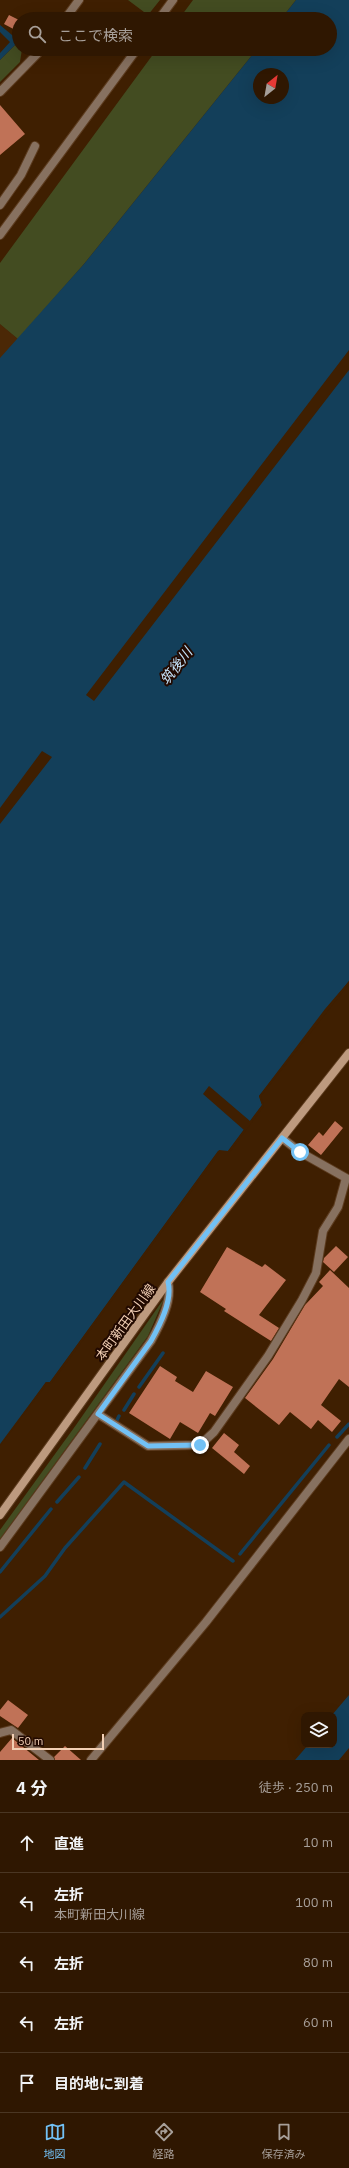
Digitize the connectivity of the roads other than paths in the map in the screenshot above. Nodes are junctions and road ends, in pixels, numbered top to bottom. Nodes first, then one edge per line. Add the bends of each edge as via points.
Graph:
1 (79, 0) edge
2 (173, 0) edge
3 (70, 12) edge
4 (164, 12) edge
5 (35, 56) edge
6 (132, 56) edge
7 (0, 92) edge
8 (35, 146) dead end
9 (0, 205) edge
10 (0, 235) edge
11 (349, 1052) edge
12 (282, 1138) junction
13 (168, 1282) junction
14 (98, 1414) junction
15 (349, 1439) edge
16 (0, 1515) edge
17 (0, 1547) edge
18 (0, 1733) edge
19 (50, 1760) edge
20 (91, 1760) edge

1 - 3 street
2 - 4 street
5 - 7 street
6 - 10 street
8 - 9 street via 21,175
11 - 12 main road, 本町新田大川線
12 - 13 main road, 本町新田大川線
12 - 14 street via 300,1152 346,1178 338,1207 323,1231 316,1273 268,1356 214,1432 200,1445 148,1446
13 - 14 street via 170,1291 158,1328
13 - 16 main road, 本町新田大川線
14 - 17 street
15 - 20 street via 206,1622
18 - 19 street via 11,1730

